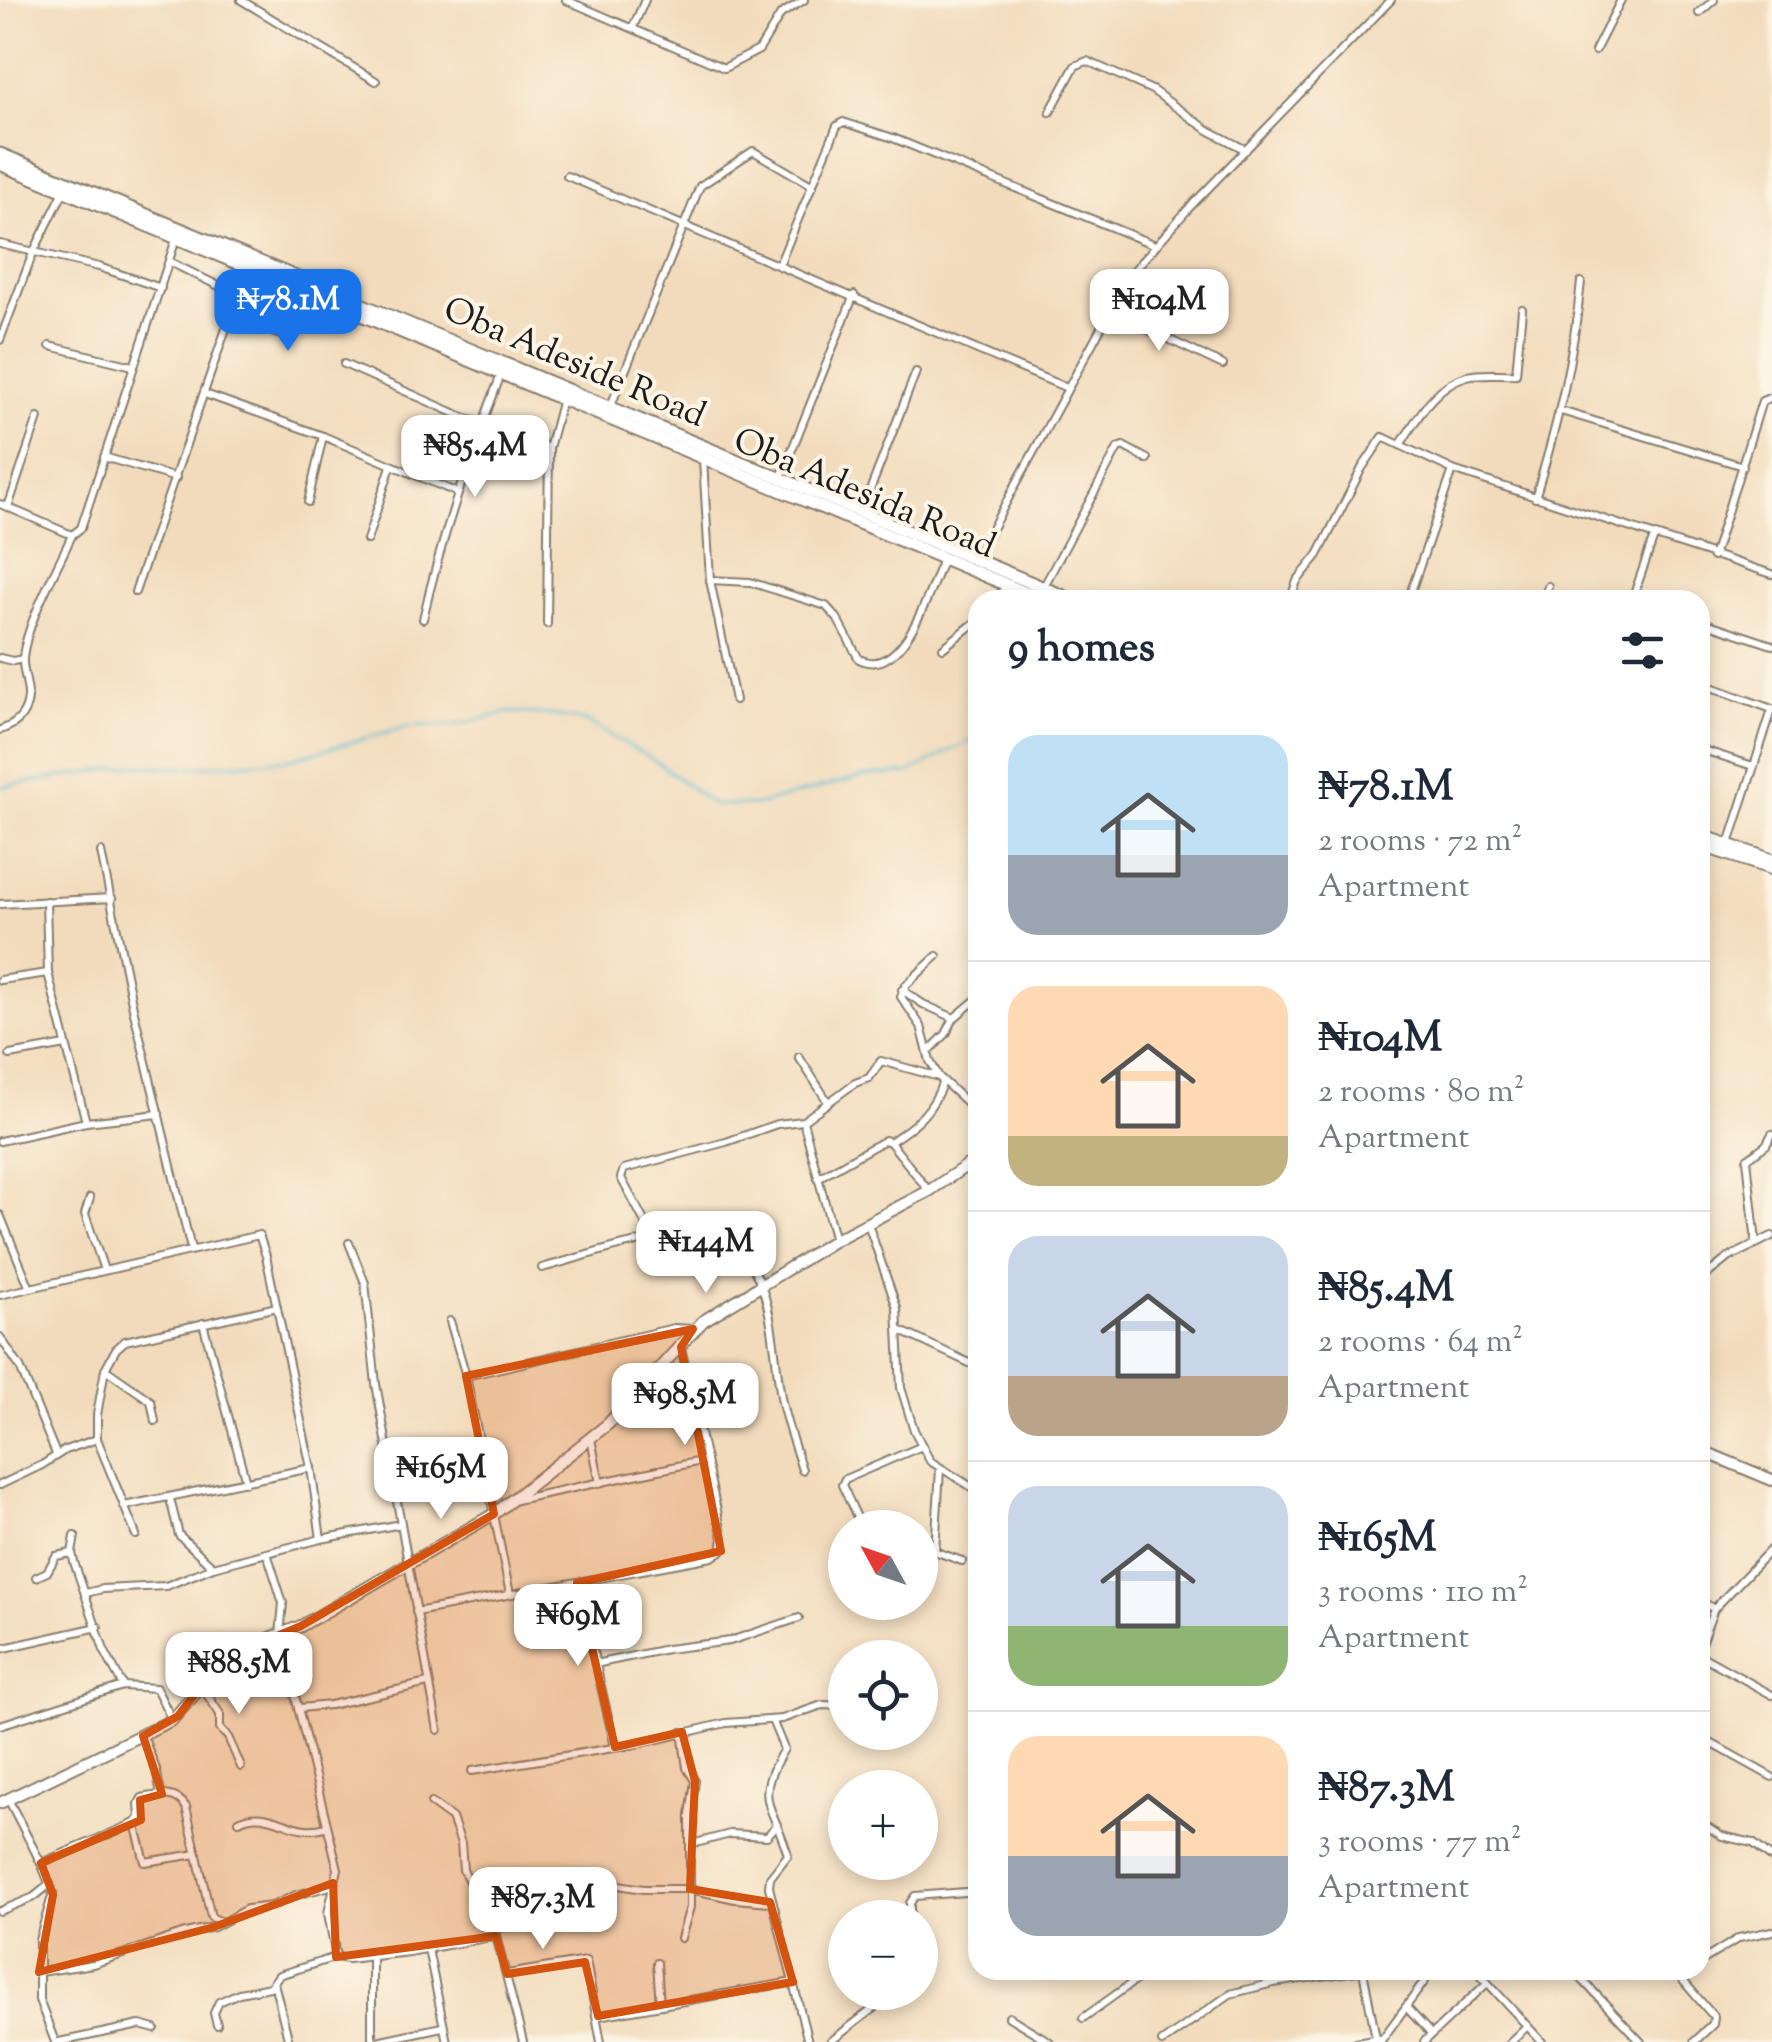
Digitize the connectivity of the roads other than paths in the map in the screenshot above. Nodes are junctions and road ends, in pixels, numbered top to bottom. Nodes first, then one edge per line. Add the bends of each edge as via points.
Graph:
1 (241, 0) edge
2 (566, 0) edge
3 (644, 0) edge
4 (804, 0) edge
5 (1391, 0) edge
6 (1621, 0) edge
7 (1714, 0) edge
8 (1699, 13) dead end
9 (632, 26) junction
10 (1594, 51) dead end
11 (376, 81) dead end
12 (1050, 112) dead end
13 (1246, 150) junction
14 (0, 154) edge
15 (0, 164) edge
16 (566, 176) dead end
17 (813, 186) junction
18 (64, 190) junction
19 (684, 226) junction
20 (176, 238) junction
21 (0, 244) edge
22 (1154, 245) junction
23 (34, 252) junction
24 (170, 262) junction
25 (780, 265) junction
26 (247, 268) junction
27 (1581, 282) dead end
28 (161, 288) junction
29 (308, 292) junction
30 (237, 296) junction
31 (854, 296) junction
32 (357, 308) junction
33 (1522, 308) dead end
34 (1109, 311) junction
35 (229, 319) junction
36 (0, 340) edge
37 (50, 346) dead end
38 (344, 364) dead end
39 (1223, 365) dead end
40 (133, 366) junction
41 (503, 369) junction
42 (916, 372) dead end
43 (1068, 388) junction
44 (204, 394) junction
45 (1772, 396) edge
46 (562, 399) junction
47 (609, 404) junction
48 (1562, 411) junction
49 (38, 418) dead end
50 (482, 423) junction
51 (323, 436) junction
52 (1400, 444) junction
53 (549, 448) junction
54 (706, 453) junction
55 (104, 457) junction
56 (1147, 459) dead end
57 (392, 466) junction
58 (1742, 466) junction
59 (1454, 470) junction
60 (176, 478) junction
61 (781, 478) junction
62 (458, 492) junction
63 (1535, 498) junction
64 (308, 502) dead end
65 (4, 506) edge
66 (861, 512) junction
67 (72, 535) junction
68 (1654, 537) junction
69 (366, 540) dead end
70 (1713, 556) junction
71 (944, 557) junction
72 (975, 560) junction
73 (1772, 574) edge
74 (710, 580) junction
75 (1007, 585) junction
76 (1548, 586) dead end
77 (1003, 590) edge
78 (1024, 590) edge
79 (1032, 590) edge
80 (1044, 590) edge
81 (1294, 590) edge
82 (1412, 590) edge
83 (1547, 590) edge
84 (1636, 590) edge
85 (135, 592) dead end
86 (423, 618) dead end
87 (547, 624) dead end
88 (1710, 624) edge
89 (968, 628) edge
90 (1772, 644) edge
91 (943, 648) dead end
92 (0, 658) edge
93 (22, 660) junction
94 (1710, 687) edge
95 (735, 700) dead end
96 (1772, 709) edge
97 (0, 730) edge
98 (1710, 752) edge
99 (1753, 766) junction
100 (1710, 842) edge
101 (1710, 843) edge
102 (1728, 845) junction
103 (101, 852) dead end
104 (1772, 860) edge
105 (1772, 869) edge
106 (112, 898) junction
107 (46, 901) junction
108 (0, 904) edge
109 (938, 956) dead end
110 (48, 973) junction
111 (0, 980) edge
112 (902, 990) junction
113 (968, 1006) edge
114 (954, 1018) junction
115 (66, 1045) junction
116 (928, 1052) junction
117 (10, 1055) dead end
118 (799, 1058) dead end
119 (941, 1079) junction
120 (828, 1102) junction
121 (968, 1103) edge
122 (158, 1114) junction
123 (802, 1120) junction
124 (86, 1122) junction
125 (1772, 1134) edge
126 (0, 1140) edge
127 (890, 1142) junction
128 (968, 1169) edge
129 (818, 1178) junction
130 (929, 1191) junction
131 (90, 1198) dead end
132 (0, 1215) edge
133 (868, 1224) junction
134 (1772, 1236) edge
135 (835, 1240) junction
136 (654, 1241) junction
137 (349, 1242) dead end
138 (1756, 1243) junction
139 (191, 1249) junction
140 (542, 1268) dead end
141 (104, 1270) junction
142 (1710, 1272) edge
143 (762, 1284) junction
144 (29, 1286) junction
145 (0, 1295) edge
146 (277, 1307) junction
147 (450, 1321) dead end
148 (203, 1323) junction
149 (693, 1328) junction
150 (899, 1330) junction
151 (0, 1336) edge
152 (681, 1347) junction
153 (968, 1362) edge
154 (106, 1369) junction
155 (466, 1376) junction
156 (154, 1421) dead end
157 (591, 1438) junction
158 (97, 1439) junction
159 (922, 1446) junction
160 (56, 1454) junction
161 (1710, 1454) edge
162 (706, 1460) junction
163 (311, 1468) junction
164 (940, 1469) junction
165 (802, 1470) dead end
166 (1772, 1480) edge
167 (246, 1482) junction
168 (600, 1483) junction
169 (0, 1485) edge
170 (968, 1485) edge
171 (170, 1498) junction
172 (510, 1502) junction
173 (124, 1506) junction
174 (855, 1510) edge
175 (937, 1510) edge
176 (494, 1514) junction
177 (401, 1524) junction
178 (136, 1535) dead end
179 (76, 1536) dead end
180 (321, 1539) junction
181 (1772, 1548) edge
182 (72, 1553) junction
183 (268, 1553) junction
184 (938, 1553) edge
185 (962, 1562) dead end
186 (408, 1565) junction
187 (213, 1567) junction
188 (36, 1576) dead end
189 (578, 1583) junction
190 (86, 1594) junction
191 (510, 1594) junction
192 (1710, 1606) edge
193 (1714, 1609) junction
194 (283, 1610) junction
195 (416, 1612) junction
196 (799, 1618) dead end
197 (1710, 1620) edge
198 (98, 1626) junction
199 (302, 1626) junction
200 (280, 1635) junction
201 (0, 1648) edge
202 (1710, 1660) edge
203 (595, 1664) junction
204 (428, 1684) junction
205 (123, 1686) junction
206 (202, 1687) junction
207 (1772, 1694) edge
208 (828, 1705) edge
209 (300, 1708) junction
210 (172, 1720) junction
211 (772, 1720) junction
212 (0, 1725) edge
213 (438, 1730) dead end
214 (682, 1732) junction
215 (143, 1736) junction
216 (1710, 1743) edge
217 (615, 1747) junction
218 (241, 1767) dead end
219 (472, 1771) dead end
220 (1772, 1778) edge
221 (161, 1794) junction
222 (4, 1801) edge
223 (431, 1803) dead end
224 (239, 1821) dead end
225 (135, 1824) junction
226 (777, 1826) junction
227 (326, 1827) junction
228 (1710, 1828) edge
229 (692, 1844) junction
230 (197, 1854) junction
231 (1772, 1858) edge
232 (41, 1863) junction
233 (50, 1884) junction
234 (334, 1885) junction
235 (690, 1890) junction
236 (968, 1892) edge
237 (479, 1900) junction
238 (912, 1900) edge
239 (770, 1902) junction
240 (0, 1911) edge
241 (222, 1921) junction
242 (1772, 1931) edge
243 (496, 1936) junction
244 (681, 1938) dead end
245 (428, 1949) junction
246 (372, 1956) junction
247 (1710, 1956) edge
248 (336, 1958) junction
249 (657, 1963) dead end
250 (40, 1972) junction
251 (507, 1974) junction
252 (1136, 1980) edge
253 (1272, 1980) edge
254 (1287, 1980) edge
255 (1366, 1980) edge
256 (1426, 1980) edge
257 (1483, 1980) edge
258 (1582, 1980) edge
259 (1684, 1980) edge
260 (793, 1982) junction
261 (274, 1983) junction
262 (1273, 1983) junction
263 (1486, 1984) junction
264 (660, 2005) junction
265 (1406, 2007) junction
266 (871, 2010) edge
267 (598, 2016) junction
268 (1009, 2017) dead end
269 (1083, 2018) dead end
270 (218, 2025) dead end
271 (1527, 2026) junction
272 (442, 2027) junction
273 (155, 2029) dead end
274 (1431, 2034) junction
275 (1379, 2039) edge
276 (57, 2042) edge
277 (289, 2042) edge
278 (372, 2042) edge
279 (446, 2042) edge
280 (523, 2042) edge
281 (601, 2042) edge
282 (808, 2042) edge
283 (830, 2042) edge
284 (1050, 2042) edge
285 (1162, 2042) edge
286 (1356, 2042) edge
287 (1424, 2042) edge
288 (1510, 2042) edge
289 (1542, 2042) edge
290 (1641, 2042) edge
291 (1694, 2042) edge

1 - 11 street
2 - 9 street
3 - 9 street
4 - 9 street via 780,14 759,50 724,68
5 - 13 street
6 - 10 street
7 - 8 street
12 - 13 street via 1075,66 1087,61 1152,90
13 - 22 street
14 - 32 main road
15 - 18 main road, Oba Adesida Road
16 - 19 street
17 - 19 street via 750,152 704,182
17 - 22 street via 843,122
17 - 25 street
18 - 20 main road, Oba Adesida Road
18 - 23 street
19 - 25 street
19 - 47 street
20 - 24 street
20 - 26 main road, Oba Adesida Road
21 - 23 street
22 - 34 street
23 - 28 street
23 - 36 street
24 - 28 street
24 - 30 street
25 - 31 street
26 - 29 main road, Oba Adesida Road
26 - 30 street
27 - 48 street
28 - 40 street
29 - 32 main road, Oba Adesida Road
29 - 35 street via 286,336
30 - 35 street
31 - 43 street
31 - 61 street
32 - 41 main road, Oba Adesida Road
33 - 52 street via 1516,374 1469,376 1439,392
34 - 39 street
34 - 43 street
35 - 44 street
37 - 40 street
38 - 50 street
40 - 55 street
41 - 46 main road, Oba Adesida Road
41 - 47 main road, Oba Adeside Road
41 - 50 street
42 - 66 street
43 - 72 street
44 - 51 street
44 - 60 street
45 - 58 street via 1762,401
46 - 53 street
46 - 54 main road, Oba Adesida Road
47 - 54 main road, Oba Adeside Road
48 - 58 street
48 - 63 street
49 - 65 street
50 - 53 street
50 - 62 street
51 - 57 street
51 - 64 street
52 - 59 street
52 - 81 street via 1378,440
53 - 87 street
54 - 61 main road, Oba Adeside Road
54 - 71 main road, Oba Adesida Road
54 - 74 street
55 - 60 street
55 - 67 street via 81,528
56 - 80 street via 1118,448
57 - 62 street
57 - 69 street
58 - 70 street
59 - 63 street
59 - 82 street
60 - 85 street
61 - 66 main road, Oba Adeside Road
62 - 86 street
63 - 68 street
65 - 67 street
66 - 72 main road, Oba Adeside Road
67 - 93 street
68 - 70 street
68 - 84 street
70 - 73 street
71 - 74 street via 904,646 873,664 858,659 826,606 750,582
71 - 75 main road, Oba Adesida Road
72 - 79 main road, Oba Adeside Road
74 - 95 street
75 - 77 street
75 - 78 main road, Oba Adesida Road
76 - 83 street
88 - 90 street
89 - 91 street
92 - 93 street
93 - 97 street via 26,710
94 - 96 street
96 - 99 street
98 - 99 street
99 - 102 street
100 - 102 main road
101 - 105 main road
102 - 104 main road
103 - 106 street
106 - 107 street
106 - 122 street
107 - 108 street
107 - 110 street
109 - 112 street
110 - 111 street
110 - 115 street
112 - 114 street
112 - 116 street
113 - 114 street
114 - 116 street
115 - 117 street
115 - 124 street
116 - 119 street
118 - 120 street
119 - 120 street via 881,1060 869,1078
119 - 121 street
119 - 127 street via 929,1111
120 - 123 street
122 - 124 street
122 - 139 street
123 - 129 street
123 - 136 street via 624,1170 620,1178
124 - 126 street
125 - 138 street via 1747,1158
127 - 129 street
127 - 130 street
128 - 130 street
129 - 135 street
130 - 133 street
131 - 141 street via 85,1214
132 - 144 street
133 - 135 street
133 - 150 street
134 - 138 street
135 - 143 street
136 - 140 street
136 - 143 street via 726,1242 752,1264
137 - 177 street via 365,1283
138 - 142 street
139 - 141 street
139 - 146 street via 259,1236
141 - 144 street
143 - 149 street
143 - 165 street via 780,1395
144 - 145 street
146 - 148 street
146 - 163 street
147 - 155 street
148 - 154 street via 125,1341
148 - 167 street
149 - 152 street
149 - 155 street
150 - 153 street
150 - 159 street via 901,1388
151 - 160 street
152 - 157 street
152 - 162 street
154 - 156 street via 151,1400
154 - 158 street
155 - 176 street
157 - 168 street
157 - 172 street
158 - 160 street
158 - 173 street
159 - 164 street
159 - 174 street via 848,1476 843,1482
160 - 169 street
161 - 166 street
162 - 168 street
162 - 189 street via 721,1551
163 - 167 street
163 - 180 street
164 - 170 street
164 - 175 street
167 - 171 street
168 - 172 street
171 - 173 street
171 - 187 street via 179,1534
172 - 176 street
173 - 178 street
176 - 186 street
176 - 191 street
177 - 180 street
177 - 186 street
179 - 182 street
180 - 183 street
181 - 193 street
182 - 188 street via 56,1556
182 - 190 street
183 - 187 street
183 - 194 street
184 - 185 street
186 - 195 street
186 - 199 street
187 - 190 street via 166,1586
189 - 191 street
189 - 203 street
190 - 198 street
191 - 195 street
192 - 193 street
193 - 197 street
194 - 199 street
194 - 200 street
195 - 204 street
196 - 203 street via 730,1641
198 - 201 street
198 - 205 street
199 - 200 street
200 - 206 street via 230,1654
200 - 209 street
202 - 207 street
203 - 217 street
204 - 209 street
204 - 213 street
205 - 210 street via 156,1688
205 - 212 street
206 - 210 street
206 - 218 street
208 - 211 street
209 - 227 street
210 - 215 street
211 - 214 street
211 - 226 street via 784,1746 766,1788
214 - 217 street
214 - 229 street via 695,1780
215 - 221 street
215 - 222 street
216 - 220 street
217 - 219 street
221 - 225 street via 140,1800
221 - 230 street via 184,1803
222 - 232 street
223 - 237 street via 452,1818 462,1866
224 - 227 street via 254,1814 312,1831
225 - 230 street via 145,1862
225 - 232 street
226 - 229 street via 767,1836 730,1834
226 - 239 street via 788,1855 770,1878
227 - 234 street via 338,1869
228 - 231 street via 1753,1842
229 - 235 street
230 - 241 street via 212,1918
232 - 233 street
233 - 240 street
233 - 250 street
234 - 241 street
234 - 248 street via 328,1914
235 - 237 street via 575,1878 492,1890
235 - 239 street
235 - 244 street
236 - 238 street
237 - 243 street via 494,1912
239 - 260 street
241 - 250 street via 93,1964
242 - 247 street via 1739,1938
243 - 245 street
243 - 251 street
245 - 246 street
245 - 272 street
246 - 248 street
246 - 278 street
248 - 261 street via 285,1972
249 - 264 street
250 - 276 street via 40,2008
251 - 267 street via 586,1961
251 - 280 street
252 - 269 street
253 - 262 street
254 - 262 street
255 - 275 street
256 - 265 street
257 - 263 street
258 - 290 street
259 - 291 street via 1714,2016
260 - 264 street
260 - 282 street
261 - 270 street via 218,2002
261 - 277 street
262 - 285 street via 1230,1994
263 - 271 street
263 - 274 street
264 - 267 street
265 - 274 street
265 - 275 street
266 - 283 street
267 - 281 street
268 - 284 street
271 - 288 street
271 - 289 street
272 - 278 street
272 - 279 street
273 - 276 street via 140,2024
274 - 287 street
275 - 286 street

